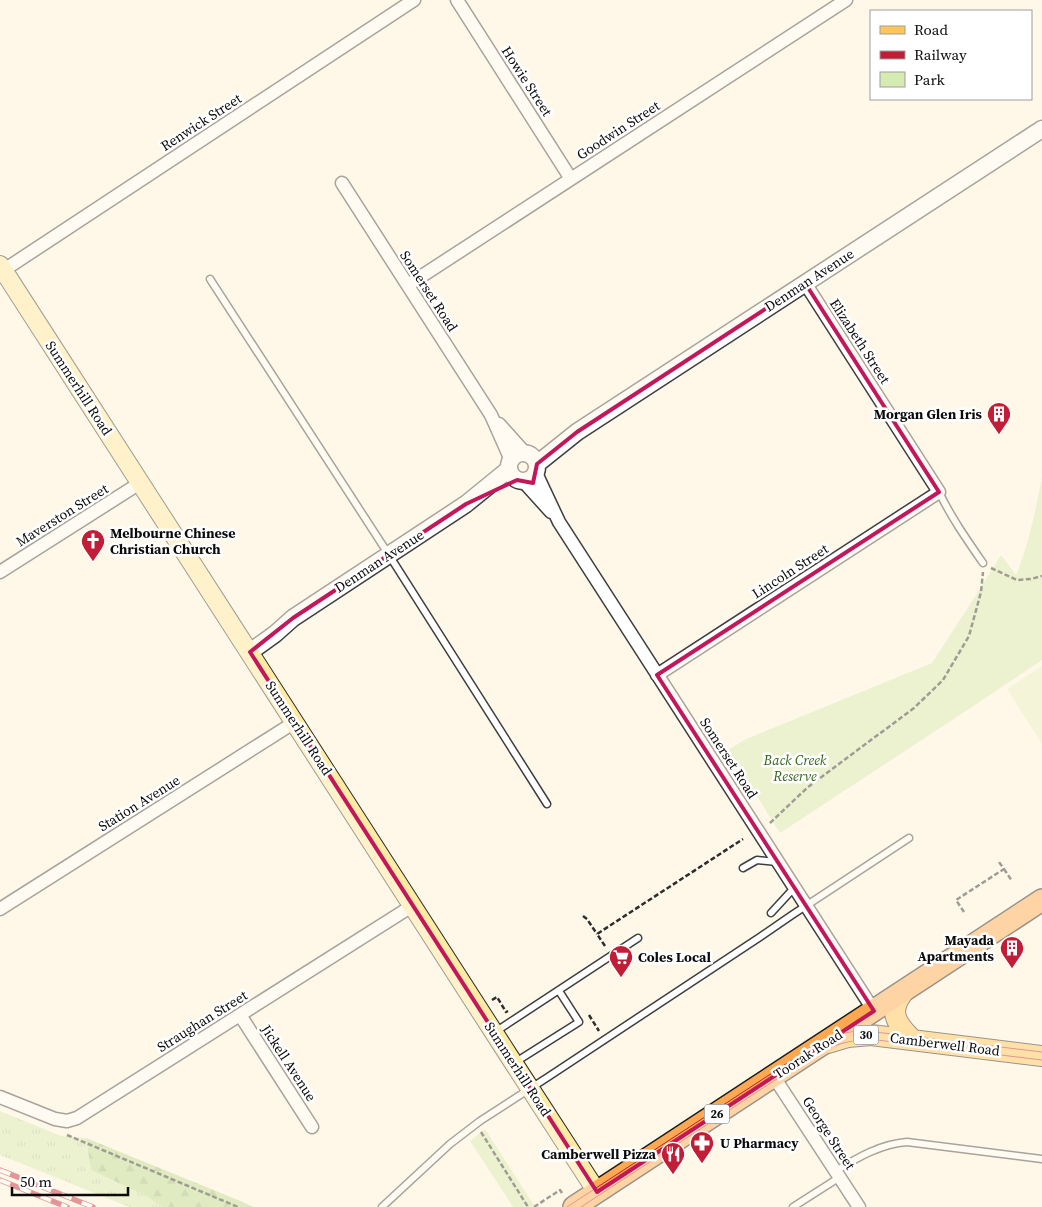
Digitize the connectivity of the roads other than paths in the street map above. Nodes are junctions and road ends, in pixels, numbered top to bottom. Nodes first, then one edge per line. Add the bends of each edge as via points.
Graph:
1 (414, 0) edge
2 (457, 0) edge
3 (846, 0) edge
4 (1042, 129) edge
5 (571, 179) junction
6 (342, 183) dead end
7 (1, 268) edge
8 (210, 279) dead end
9 (805, 283) junction
10 (408, 286) junction
11 (523, 467) junction
12 (140, 483) junction
13 (939, 492) junction
14 (388, 554) junction
15 (983, 564) road end
16 (0, 572) edge
17 (247, 648) junction
18 (657, 675) junction
19 (295, 722) junction
20 (547, 804) dead end
21 (909, 838) dead end
22 (777, 862) junction
23 (743, 868) dead end
24 (794, 888) junction
25 (1042, 900) edge
26 (412, 906) junction
27 (806, 906) junction
28 (0, 908) edge
29 (771, 913) dead end
30 (638, 938) dead end
31 (906, 989) junction
32 (559, 991) junction
33 (874, 1010) junction
34 (240, 1015) junction
35 (494, 1033) junction
36 (913, 1040) junction
37 (820, 1047) junction
38 (1042, 1056) edge
39 (514, 1064) junction
40 (774, 1077) junction
41 (530, 1089) junction
42 (0, 1097) edge
43 (312, 1127) dead end
44 (1042, 1159) edge
45 (838, 1174) junction
46 (598, 1192) junction
47 (570, 1202) edge
48 (382, 1207) edge
49 (794, 1207) edge
50 (859, 1207) edge

1 - 7 street, Renwick Street
2 - 5 street, Howie Street
3 - 5 street, Goodwin Street
4 - 9 street, Denman Avenue
5 - 10 street, Goodwin Street
6 - 10 street, Somerset Road
7 - 12 main road, Summerhill Road
8 - 14 lane
9 - 11 street, Denman Avenue
9 - 13 street, Elizabeth Street
10 - 11 street, Somerset Road
11 - 14 street, Denman Avenue
11 - 18 street, Somerset Road
12 - 16 street, Maverston Street
12 - 17 main road, Summerhill Road
13 - 15 lane
13 - 18 street, Lincoln Street
14 - 17 street, Denman Avenue via 293,618 275,634
14 - 20 lane
17 - 19 main road, Summerhill Road
18 - 22 street, Somerset Road
19 - 26 main road, Summerhill Road
19 - 28 street, Station Avenue
21 - 27 lane
22 - 23 lane via 756,860
22 - 24 street, Somerset Road
24 - 27 street, Somerset Road
24 - 29 lane
25 - 31 highway, Toorak Road / 26
26 - 34 street, Straughan Street
26 - 35 main road, Summerhill Road
27 - 33 street, Somerset Road
27 - 41 lane
30 - 32 lane
31 - 33 highway, Toorak Road / 26
31 - 36 main road via 897,1002 895,1015
32 - 35 lane
32 - 39 lane via 579,1022
33 - 37 highway, Toorak Road / 26
34 - 42 street, Straughan Street via 72,1120 61,1121
34 - 43 street, Jickell Avenue
35 - 39 main road, Summerhill Road
36 - 37 main road, Camberwell Road / 30 via 862,1035 841,1038
36 - 38 main road, Camberwell Road / 30
37 - 40 highway, Toorak Road / 26
39 - 41 main road, Summerhill Road
40 - 45 street, George Street
40 - 46 highway, Toorak Road / 26
41 - 46 main road, Summerhill Road
41 - 48 lane via 450,1144
44 - 45 lane via 908,1142 887,1145 851,1161
45 - 49 lane
45 - 50 street, George Street
46 - 47 highway, Toorak Road / 26

